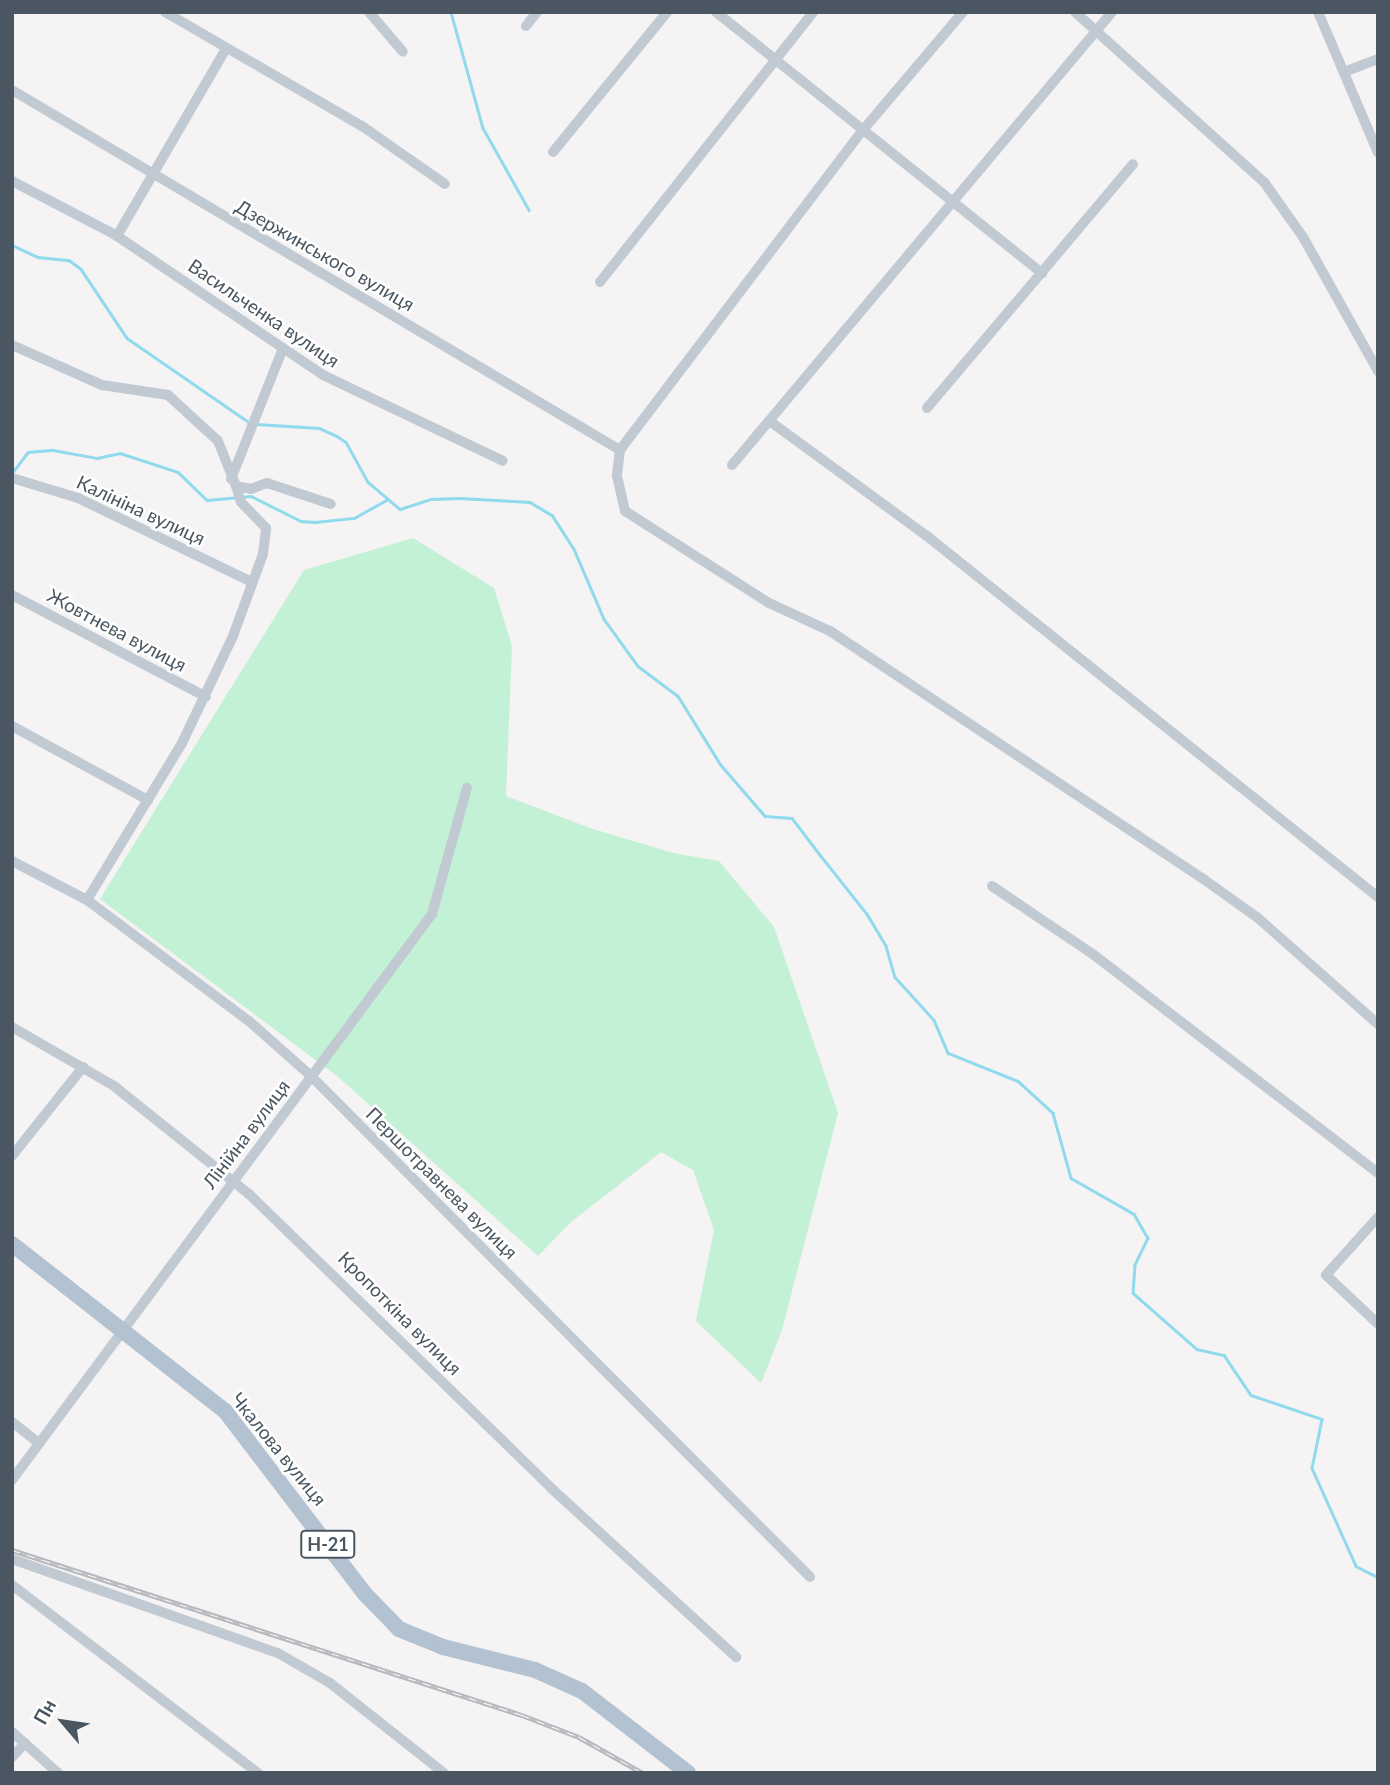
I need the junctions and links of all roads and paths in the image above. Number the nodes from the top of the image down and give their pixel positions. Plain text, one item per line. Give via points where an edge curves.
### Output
1 (165, 12) edge
2 (369, 12) edge
3 (537, 12) edge
4 (667, 12) edge
5 (716, 12) edge
6 (813, 12) edge
7 (963, 12) edge
8 (1075, 12) edge
9 (1112, 12) edge
10 (1318, 12) edge
11 (526, 26) dead end
12 (1097, 31) junction
13 (226, 49) junction
14 (403, 52) dead end
15 (775, 59) junction
16 (1378, 59) edge
17 (1344, 72) junction
18 (12, 90) edge
19 (862, 131) junction
20 (553, 152) dead end
21 (1378, 153) edge
22 (1133, 164) dead end
23 (152, 175) junction
24 (12, 181) edge
25 (445, 184) dead end
26 (951, 200) junction
27 (117, 236) junction
28 (1042, 273) junction
29 (600, 282) dead end
30 (12, 345) edge
31 (283, 348) junction
32 (1378, 371) edge
33 (927, 408) dead end
34 (771, 422) junction
35 (620, 450) junction
36 (503, 461) dead end
37 (732, 465) dead end
38 (12, 478) edge
39 (237, 491) junction
40 (331, 504) dead end
41 (252, 582) junction
42 (12, 595) edge
43 (205, 698) junction
44 (12, 726) edge
45 (467, 788) dead end
46 (148, 800) junction
47 (12, 861) edge
48 (992, 886) dead end
49 (1378, 897) edge
50 (87, 900) junction
51 (1378, 1024) edge
52 (12, 1027) edge
53 (83, 1068) junction
54 (311, 1076) junction
55 (12, 1156) edge
56 (1378, 1173) edge
57 (233, 1180) junction
58 (1378, 1217) edge
59 (12, 1244) edge
60 (1378, 1324) edge
61 (122, 1329) junction
62 (12, 1422) edge
63 (38, 1442) junction
64 (12, 1480) edge
65 (12, 1559) edge
66 (810, 1577) dead end
67 (12, 1586) edge
68 (736, 1657) dead end
69 (12, 1732) edge
70 (24, 1743) junction
71 (12, 1757) edge
72 (58, 1773) edge
73 (258, 1773) edge
74 (443, 1773) edge
75 (688, 1773) edge

1 - 13 street
2 - 14 street
3 - 11 street
4 - 20 street
5 - 15 street
6 - 15 street
7 - 19 street
8 - 12 street
9 - 12 street
10 - 17 street
12 - 26 street
12 - 32 street via 1264,182 1303,237
13 - 23 street
13 - 25 street via 362,126
15 - 19 street
15 - 29 street
16 - 17 street
17 - 21 street
18 - 23 street, Дзержинського вулиця
19 - 26 street
19 - 35 street
22 - 28 street
23 - 27 street
23 - 35 street, Дзержинського вулиця
24 - 27 street, Васильченка вулиця
26 - 28 street
26 - 34 street
27 - 31 street, Васильченка вулиця
28 - 33 street
30 - 39 street via 102,385 168,395 218,441
31 - 36 street, Васильченка вулиця via 361,396
31 - 39 street
34 - 37 street
34 - 49 street via 927,536
35 - 51 street via 617,476 625,511 769,603 830,631 1202,878 1258,918
38 - 41 street, Калініна вулиця via 78,498
39 - 40 street via 267,483
39 - 41 street via 266,528 263,555
41 - 43 street
42 - 43 street, Жовтнева вулиця
43 - 46 street
44 - 46 street
45 - 54 street, Лінійна вулиця via 432,914
46 - 50 street
47 - 50 street, Першотравнева вулиця
48 - 56 street via 1094,955
50 - 54 street, Першотравнева вулиця via 249,1021
52 - 53 street, Кропоткіна вулиця
53 - 55 street
53 - 57 street, Кропоткіна вулиця via 114,1086
54 - 57 street, Лінійна вулиця
54 - 66 street, Першотравнева вулиця
57 - 61 street, Лінійна вулиця
57 - 68 street, Кропоткіна вулиця via 324,1261 560,1497
58 - 60 street via 1326,1275
59 - 61 main road, Чкалова вулиця / Н-21
61 - 63 street, Лінійна вулиця
61 - 75 main road, Чкалова вулиця / Н-21 via 225,1411 365,1594 400,1629 443,1647 535,1670 582,1691
62 - 63 street
63 - 64 street, Лінійна вулиця
65 - 74 street via 278,1653 330,1683
67 - 73 street
69 - 70 street
70 - 71 street
70 - 72 street

